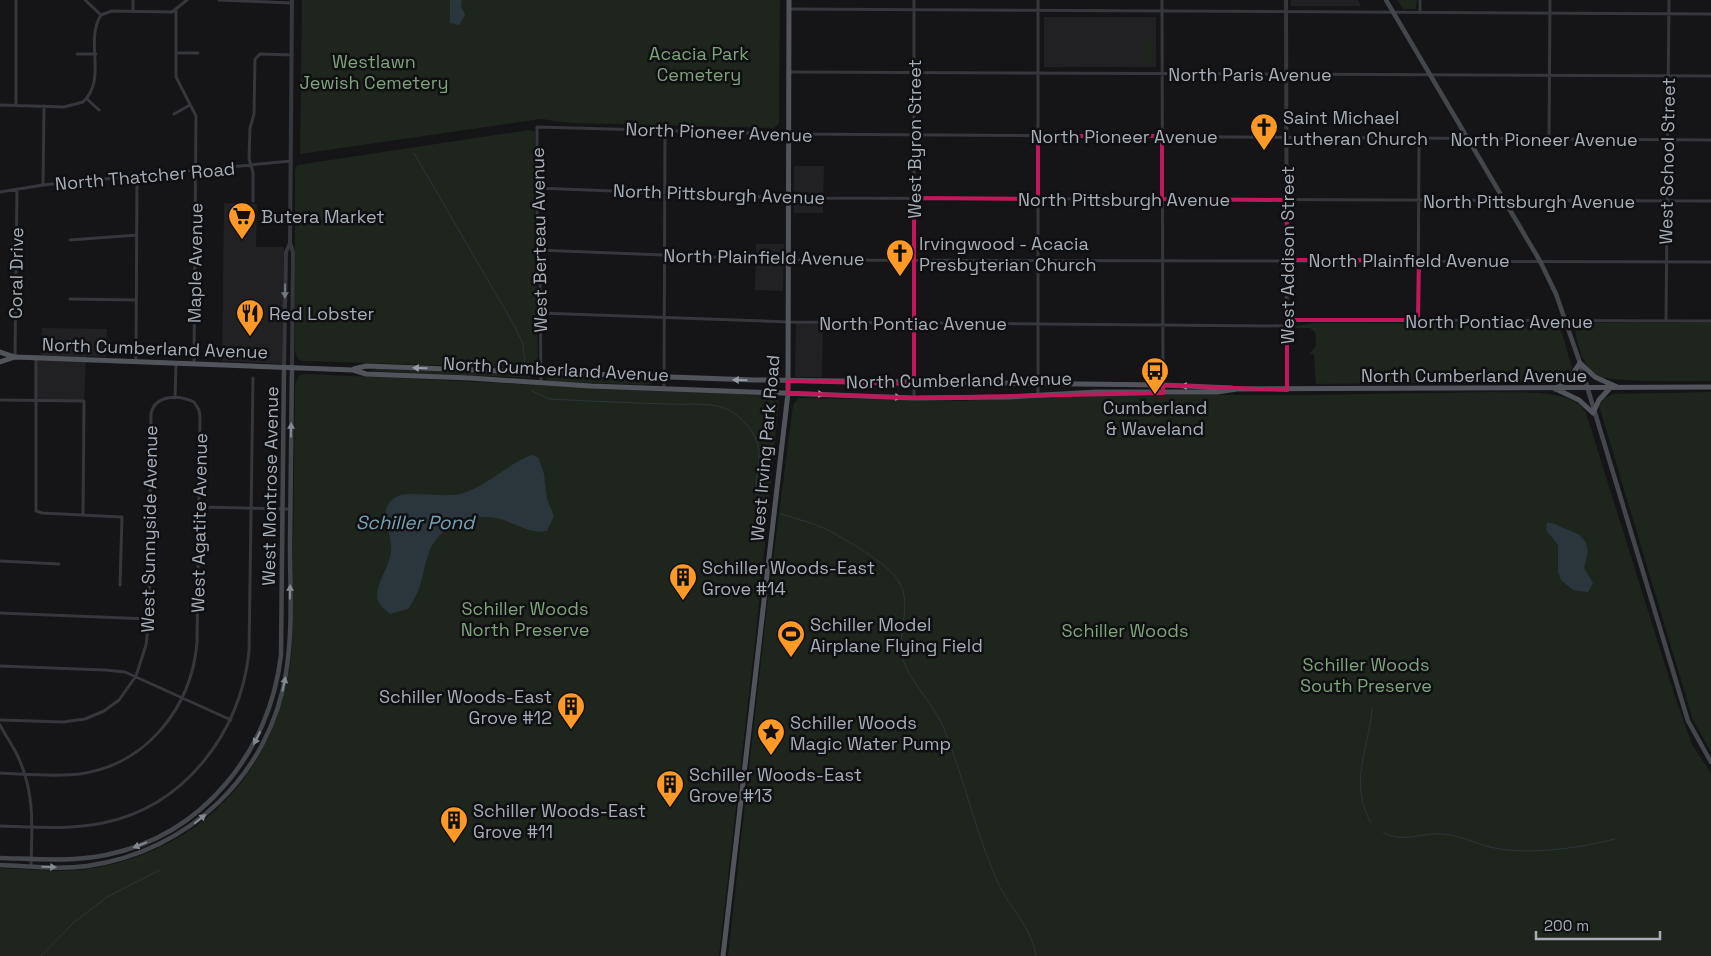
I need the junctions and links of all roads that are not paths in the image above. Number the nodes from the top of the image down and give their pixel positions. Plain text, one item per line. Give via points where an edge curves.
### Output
1 (16, 0) edge
2 (85, 0) edge
3 (133, 0) edge
4 (187, 0) edge
5 (219, 0) edge
6 (789, 0) edge
7 (914, 0) edge
8 (1038, 0) edge
9 (1162, 0) edge
10 (1286, 0) edge
11 (1386, 0) edge
12 (1420, 0) edge
13 (1550, 0) edge
14 (1669, 0) edge
15 (292, 2) edge
16 (789, 9) junction
17 (914, 10) junction
18 (1038, 10) junction
19 (133, 11) junction
20 (176, 11) junction
21 (1162, 11) junction
22 (1286, 12) junction
23 (1393, 12) junction
24 (1420, 12) junction
25 (1550, 13) junction
26 (1668, 13) junction
27 (1711, 14) edge
28 (101, 16) junction
29 (176, 53) junction
30 (198, 53) dead end
31 (77, 54) dead end
32 (96, 54) junction
33 (292, 55) junction
34 (789, 72) junction
35 (914, 72) junction
36 (1038, 73) junction
37 (1162, 74) junction
38 (1286, 74) junction
39 (1431, 75) junction
40 (1549, 76) junction
41 (1668, 76) junction
42 (1711, 76) edge
43 (87, 99) junction
44 (0, 105) edge
45 (16, 105) junction
46 (190, 105) junction
47 (44, 106) junction
48 (99, 110) dead end
49 (174, 114) dead end
50 (537, 126) joint
51 (665, 131) junction
52 (789, 134) junction
53 (914, 135) junction
54 (1038, 136) junction
55 (1162, 136) junction
56 (1286, 137) junction
57 (1419, 138) junction
58 (1468, 139) junction
59 (1549, 139) junction
60 (1667, 140) junction
61 (1711, 140) edge
62 (291, 161) junction
63 (250, 166) junction
64 (196, 170) junction
65 (137, 176) junction
66 (43, 185) junction
67 (537, 188) junction
68 (17, 189) junction
69 (0, 192) edge
70 (664, 193) junction
71 (789, 198) junction
72 (914, 198) junction
73 (1038, 199) junction
74 (1162, 199) junction
75 (1287, 200) junction
76 (1419, 200) junction
77 (1504, 200) junction
78 (253, 201) dead end
79 (1667, 201) junction
80 (1711, 201) edge
81 (137, 234) junction
82 (70, 240) dead end
83 (290, 243) junction
84 (537, 250) junction
85 (664, 255) junction
86 (789, 260) junction
87 (914, 260) junction
88 (1419, 260) junction
89 (1038, 261) junction
90 (1287, 261) junction
91 (1540, 261) junction
92 (1162, 262) junction
93 (1666, 262) junction
94 (1711, 262) edge
95 (70, 300) dead end
96 (136, 300) junction
97 (540, 313) junction
98 (664, 318) junction
99 (1287, 320) junction
100 (1418, 320) junction
101 (1566, 321) junction
102 (1666, 321) junction
103 (1711, 321) edge
104 (789, 322) junction
105 (914, 323) junction
106 (1038, 324) junction
107 (1162, 325) junction
108 (1287, 326) junction
109 (0, 352) edge
110 (15, 357) junction
111 (36, 358) junction
112 (136, 361) junction
113 (0, 362) edge
114 (176, 363) junction
115 (194, 363) junction
116 (1580, 363) junction
117 (284, 367) junction
118 (292, 367) junction
119 (353, 370) junction
120 (541, 373) junction
121 (253, 378) dead end
122 (664, 378) junction
123 (788, 381) junction
124 (541, 383) junction
125 (914, 384) junction
126 (1038, 384) junction
127 (1163, 385) junction
128 (1711, 387) edge
129 (1610, 388) junction
130 (1619, 388) junction
131 (664, 389) junction
132 (1237, 389) junction
133 (1555, 389) junction
134 (1587, 389) junction
135 (1287, 390) junction
136 (1163, 392) junction
137 (788, 393) junction
138 (1038, 394) junction
139 (175, 398) junction
140 (914, 398) junction
141 (0, 400) edge
142 (36, 400) junction
143 (1593, 413) junction
144 (199, 507) junction
145 (251, 508) junction
146 (283, 509) junction
147 (291, 509) junction
148 (82, 515) junction
149 (0, 561) edge
150 (59, 564) dead end
151 (120, 585) dead end
152 (0, 613) edge
153 (148, 619) junction
154 (0, 666) edge
155 (136, 676) junction
156 (183, 697) junction
157 (0, 720) edge
158 (232, 720) junction
159 (0, 725) edge
160 (1711, 762) edge
161 (0, 774) edge
162 (24, 774) junction
163 (0, 826) edge
164 (32, 827) junction
165 (0, 858) edge
166 (32, 859) junction
167 (0, 865) edge
168 (31, 866) junction
169 (723, 956) edge

1 - 45 street
2 - 28 street
3 - 19 street
4 - 20 street
5 - 15 street
6 - 16 main road, West Irving Park Road
7 - 17 street, West Byron Street
8 - 18 street
9 - 21 street
10 - 22 street, West Addison Street
11 - 23 main road
12 - 24 street
13 - 25 street
14 - 26 street, West School Street
15 - 33 street, West Montrose Avenue
16 - 17 street
16 - 34 main road, West Irving Park Road
17 - 18 street
17 - 35 street, West Byron Street
18 - 21 street
18 - 36 street
19 - 20 street
19 - 28 street via 112,11
20 - 29 street, Maple Avenue
21 - 22 street
21 - 37 street
22 - 23 street
22 - 38 street, West Addison Street
23 - 24 street
23 - 39 main road
24 - 25 street
25 - 26 street
25 - 40 street
26 - 27 street
26 - 41 street, West School Street
28 - 32 street via 96,28
29 - 30 street
29 - 46 street, Maple Avenue via 176,78
31 - 32 street
32 - 43 street via 95,84
33 - 62 street, West Montrose Avenue
33 - 63 street via 257,56 254,62
34 - 35 street, North Paris Avenue
34 - 52 main road, West Irving Park Road
35 - 36 street, North Paris Avenue
35 - 53 street, West Byron Street
36 - 37 street, North Paris Avenue
36 - 54 street
37 - 38 street, North Paris Avenue
37 - 55 street
38 - 39 street, North Paris Avenue
38 - 56 street, West Addison Street
39 - 40 street, North Paris Avenue
39 - 58 main road
40 - 41 street, North Paris Avenue
40 - 59 street
41 - 42 street, North Paris Avenue
41 - 60 street, West School Street
43 - 47 street via 79,105
43 - 48 street
44 - 45 street
45 - 47 street
46 - 49 street
46 - 64 street, Maple Avenue via 196,116
47 - 66 street
50 - 51 street, North Pioneer Avenue
50 - 67 street, West Berteau Avenue
51 - 52 street, North Pioneer Avenue
51 - 70 street
52 - 53 street, North Pioneer Avenue
52 - 71 main road, West Irving Park Road
53 - 54 street, North Pioneer Avenue
53 - 72 street, West Byron Street
54 - 55 street, North Pioneer Avenue
54 - 73 street
55 - 56 street, North Pioneer Avenue
55 - 74 street
56 - 57 street, North Pioneer Avenue
56 - 75 street, West Addison Street
57 - 58 street, North Pioneer Avenue
57 - 76 street
58 - 59 street, North Pioneer Avenue
58 - 77 main road
59 - 60 street, North Pioneer Avenue
60 - 61 street, North Pioneer Avenue
60 - 79 street, West School Street
62 - 63 street, North Thatcher Road
62 - 83 street, West Montrose Avenue
63 - 64 street, North Thatcher Road
63 - 78 street
64 - 65 street, North Thatcher Road
64 - 115 street, Maple Avenue
65 - 66 street, North Thatcher Road
65 - 81 street
66 - 68 street, North Thatcher Road
67 - 70 street, North Pittsburgh Avenue
67 - 84 street, West Berteau Avenue
68 - 69 street, North Thatcher Road
68 - 110 street, Coral Drive
70 - 71 street, North Pittsburgh Avenue
70 - 85 street
71 - 72 street, North Pittsburgh Avenue
71 - 86 main road, West Irving Park Road
72 - 73 street, North Pittsburgh Avenue
72 - 87 street, West Byron Street
73 - 74 street, North Pittsburgh Avenue
73 - 89 street
74 - 75 street, North Pittsburgh Avenue
74 - 92 street
75 - 76 street, North Pittsburgh Avenue
75 - 90 street, West Addison Street
76 - 77 street, North Pittsburgh Avenue
76 - 88 street
77 - 79 street, North Pittsburgh Avenue
77 - 91 main road
79 - 80 street, North Pittsburgh Avenue
79 - 93 street, West School Street
81 - 82 street
81 - 96 street
83 -> 117 street, West Montrose Avenue via 286,252
83 - 118 street, West Montrose Avenue via 293,252
84 - 85 street, North Plainfield Avenue
84 - 97 street, West Berteau Avenue
85 - 86 street, North Plainfield Avenue
85 - 98 street
86 - 87 street, North Plainfield Avenue
86 - 104 main road, West Irving Park Road
87 - 89 street, North Plainfield Avenue
87 - 105 street, West Byron Street
88 - 90 street, North Plainfield Avenue
88 - 91 street, North Plainfield Avenue
88 - 100 street
89 - 92 street, North Plainfield Avenue
89 - 106 street
90 - 92 street, North Plainfield Avenue
90 - 99 street, West Addison Street
91 - 93 street, North Plainfield Avenue
91 - 101 main road
92 - 107 street
93 - 94 street, North Plainfield Avenue
93 - 102 street, West School Street
95 - 96 street
96 - 112 street
97 - 98 street, North Pontiac Avenue
97 - 120 street, West Berteau Avenue
98 - 104 street, North Pontiac Avenue
98 - 122 street
99 - 100 street, North Pontiac Avenue
99 - 108 street, West Addison Street
100 - 101 street, North Pontiac Avenue
101 - 102 street, North Pontiac Avenue
101 - 116 main road
102 - 103 street, North Pontiac Avenue
104 - 105 street, North Pontiac Avenue
104 - 123 main road, West Irving Park Road
105 - 106 street, North Pontiac Avenue
105 - 125 street, West Byron Street
106 - 107 street, North Pontiac Avenue
106 - 126 street
107 - 108 street, North Pontiac Avenue
107 - 127 street
108 - 135 street, West Addison Street
109 - 110 main road, North Cumberland Avenue
110 - 111 main road, North Cumberland Avenue
110 - 113 main road, North Cumberland Avenue
111 - 112 main road, North Cumberland Avenue
111 - 142 street
112 - 114 main road, North Cumberland Avenue
114 - 115 main road, North Cumberland Avenue
114 - 139 street
115 - 117 main road, North Cumberland Avenue
116 - 130 main road via 1595,377
116 - 133 main road via 1572,375
116 - 134 main road
117 - 118 main road, North Cumberland Avenue
117 - 146 main road, West Montrose Avenue
118 - 119 main road, North Cumberland Avenue
147 -> 118 main road, West Montrose Avenue
120 -> 119 main road, North Cumberland Avenue via 366,366
119 - 124 main road, North Cumberland Avenue via 366,374
120 - 122 main road, North Cumberland Avenue
120 - 124 street, West Berteau Avenue
121 - 145 street
123 -> 122 main road, North Cumberland Avenue
122 - 131 street
123 - 125 main road, North Cumberland Avenue
123 - 137 main road, West Irving Park Road
124 - 131 main road, North Cumberland Avenue
125 - 126 main road, North Cumberland Avenue
125 - 140 street, West Byron Street
126 - 127 main road, North Cumberland Avenue
126 - 138 street
132 -> 127 main road, North Cumberland Avenue
127 - 136 street
128 - 130 main road, North Cumberland Avenue
129 - 130 main road, North Cumberland Avenue
129 - 134 main road, North Cumberland Avenue
129 - 143 main road
131 - 137 main road, North Cumberland Avenue
132 - 135 main road, North Cumberland Avenue
132 - 136 main road, North Cumberland Avenue
133 - 134 main road, North Cumberland Avenue
133 - 135 main road, North Cumberland Avenue
133 - 143 main road via 1580,400
134 - 143 main road
136 - 138 main road, North Cumberland Avenue
137 -> 140 main road, North Cumberland Avenue
137 - 169 main road, West Irving Park Road
138 - 140 main road, North Cumberland Avenue
139 - 144 street, West Agatite Avenue via 194,402 199,410
139 - 153 street, West Sunnyside Avenue via 158,401 151,413
141 - 142 street
142 - 148 street via 36,511
142 - 148 street via 84,401
143 - 160 main road via 1688,721
144 - 145 street
144 - 156 street, West Agatite Avenue via 197,643 193,670
145 - 146 street
145 - 158 street via 249,652 244,684
146 - 147 street
146 -> 166 main road, West Montrose Avenue via 282,641 277,684 261,730 233,776 206,805 174,828 129,848 85,858
168 -> 147 main road, West Montrose Avenue via 80,867 128,857 177,835 208,813 248,770 266,737 284,688 289,641
148 - 151 street via 122,517
149 - 150 street
152 - 153 street
153 - 155 street, West Sunnyside Avenue via 146,645
154 - 155 street via 105,670
155 - 156 street
155 - 157 street, West Sunnyside Avenue via 119,700 85,719 63,722
156 - 158 street
156 - 162 street, West Agatite Avenue via 159,734 117,763 81,773
158 - 164 street via 197,769 180,786 153,804 103,823
159 - 162 street
161 - 162 street, West Agatite Avenue
162 - 164 street via 32,802
163 - 164 street
164 - 166 street
165 - 166 main road, West Montrose Avenue
166 - 168 street
167 - 168 main road, West Montrose Avenue

